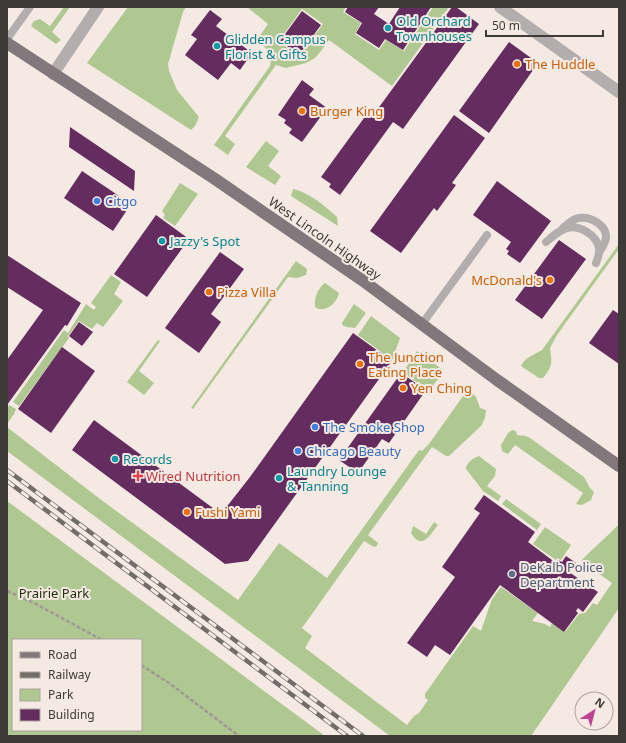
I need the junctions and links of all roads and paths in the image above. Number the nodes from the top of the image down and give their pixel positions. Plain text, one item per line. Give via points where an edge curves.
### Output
1 (30, 7) edge
2 (98, 7) edge
3 (500, 7) edge
4 (7, 39) edge
5 (7, 43) edge
6 (53, 74) junction
7 (619, 92) edge
8 (559, 232) junction
9 (487, 235) dead end
10 (546, 242) dead end
11 (599, 252) junction
12 (596, 263) dead end
13 (422, 324) junction
14 (619, 466) edge
15 (7, 591) edge
16 (100, 639) edge
17 (142, 666) edge
18 (239, 736) edge

1 - 4 lane
2 - 6 street
3 - 7 street
5 - 6 main road, West Lincoln Highway
6 - 13 main road, West Lincoln Highway via 215,179
8 - 10 lane
8 - 11 lane via 581,228 594,238 599,246
8 - 11 lane via 571,221 579,218 594,220 606,236
9 - 13 lane
11 - 12 lane
13 - 14 main road, West Lincoln Highway
15 - 16 path
17 - 18 path

